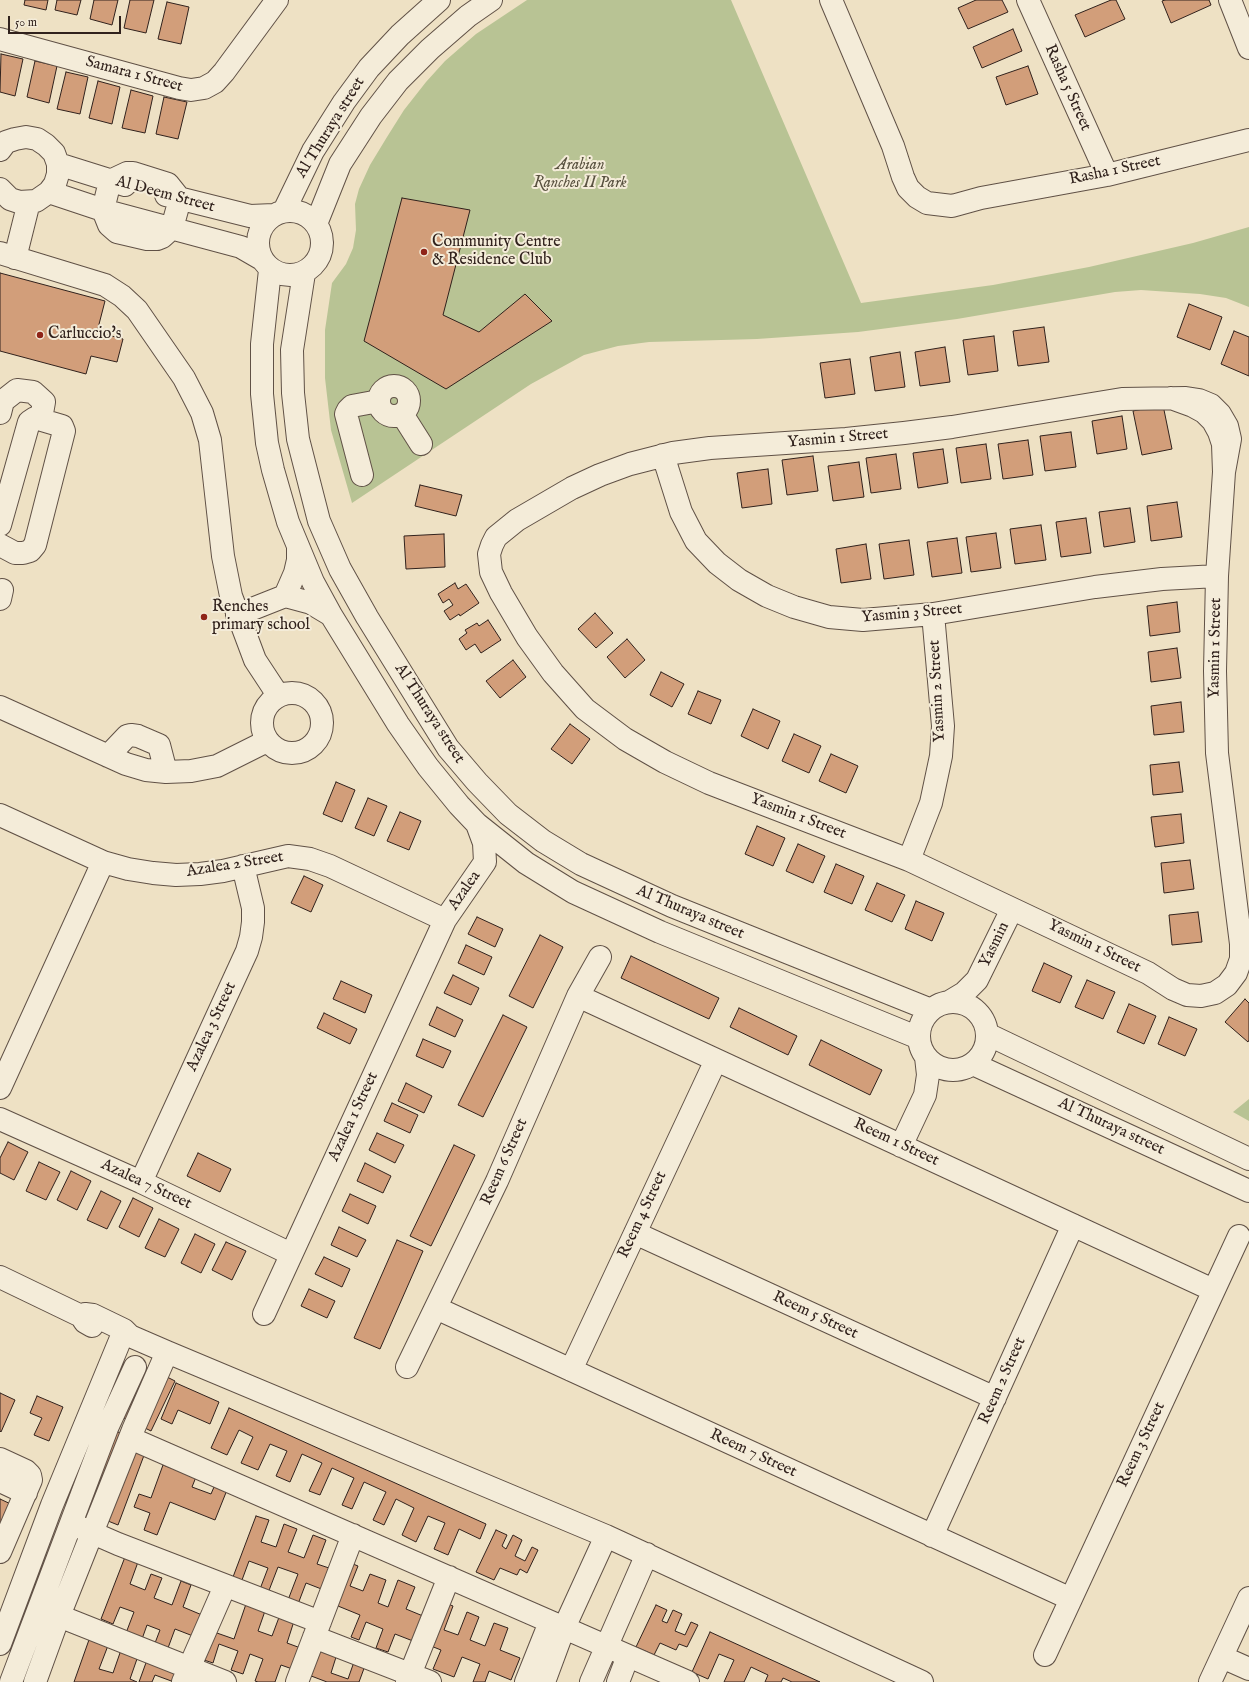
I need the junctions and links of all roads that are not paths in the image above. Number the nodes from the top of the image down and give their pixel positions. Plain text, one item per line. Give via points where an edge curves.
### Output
1 (277, 0) edge
2 (439, 0) edge
3 (491, 0) edge
4 (825, 0) edge
5 (831, 0) edge
6 (1028, 0) edge
7 (1230, 0) edge
8 (842, 29) junction
9 (0, 39) edge
10 (1249, 48) edge
11 (1249, 140) edge
12 (2, 145) edge
13 (58, 164) junction
14 (1107, 175) junction
15 (114, 179) junction
16 (49, 192) junction
17 (1, 195) edge
18 (178, 196) junction
19 (29, 202) junction
20 (279, 213) junction
21 (105, 215) junction
22 (316, 224) junction
23 (169, 231) junction
24 (7, 256) edge
25 (265, 264) junction
26 (304, 273) junction
27 (0, 413) edge
28 (41, 420) junction
29 (421, 444) dead end
30 (662, 455) junction
31 (362, 475) dead end
32 (0, 525) edge
33 (0, 545) edge
34 (298, 546) junction
35 (1217, 576) junction
36 (285, 596) junction
37 (933, 614) junction
38 (237, 615) junction
39 (331, 615) junction
40 (278, 696) junction
41 (0, 708) edge
42 (268, 741) junction
43 (108, 756) junction
44 (166, 772) junction
45 (0, 815) edge
46 (477, 824) junction
47 (909, 860) junction
48 (103, 862) junction
49 (485, 862) junction
50 (526, 863) junction
51 (243, 866) junction
52 (1012, 909) junction
53 (445, 920) junction
54 (600, 957) dead end
55 (977, 980) junction
56 (578, 996) junction
57 (940, 1006) junction
58 (984, 1025) junction
59 (922, 1048) junction
60 (716, 1060) junction
61 (965, 1067) junction
62 (0, 1088) edge
63 (925, 1095) junction
64 (0, 1119) edge
65 (901, 1146) junction
66 (1249, 1159) edge
67 (141, 1182) junction
68 (1249, 1191) edge
69 (1073, 1225) junction
70 (635, 1233) junction
71 (1238, 1236) dead end
72 (291, 1254) junction
73 (0, 1277) edge
74 (1213, 1290) junction
75 (436, 1308) junction
76 (264, 1314) dead end
77 (126, 1337) junction
78 (167, 1352) junction
79 (407, 1366) dead end
80 (135, 1367) dead end
81 (571, 1370) junction
82 (995, 1398) junction
83 (130, 1438) junction
84 (0, 1459) edge
85 (0, 1481) edge
86 (26, 1493) junction
87 (70, 1524) junction
88 (92, 1532) junction
89 (353, 1535) junction
90 (606, 1536) junction
91 (932, 1536) junction
92 (0, 1552) edge
93 (647, 1554) junction
94 (449, 1577) junction
95 (225, 1586) junction
96 (1249, 1598) edge
97 (1071, 1600) junction
98 (59, 1616) junction
99 (557, 1625) junction
100 (317, 1630) junction
101 (0, 1644) edge
102 (605, 1646) junction
103 (1045, 1655) dead end
104 (628, 1656) junction
105 (1222, 1656) junction
106 (1249, 1669) edge
107 (186, 1675) edge
108 (416, 1679) edge
109 (11, 1682) edge
110 (34, 1682) edge
111 (225, 1682) edge
112 (297, 1682) edge
113 (526, 1682) edge
114 (544, 1682) edge
115 (591, 1682) edge
116 (618, 1682) edge
117 (688, 1682) edge
118 (922, 1682) edge
119 (1210, 1682) edge

1 - 9 street, Samara 1 Street via 216,82 204,88 191,90
2 - 20 street, Al Thuraya street via 374,62 344,102 313,151
3 - 22 street, Al Thuraya street via 430,49 398,81 371,116 340,164
4 - 8 street, Rasha 1 Street
5 - 8 street, Rasha 1 Street
6 - 14 street, Rasha 5 Street
7 - 10 street
8 - 14 street, Rasha 1 Street via 893,146 903,177 916,197 927,203 952,206 981,198
11 - 14 street, Rasha 1 Street
12 - 13 street via 26,137 37,139 50,149
13 - 15 street, Al Deem Street
13 - 16 street via 55,184
15 - 18 street, Al Deem Street
15 - 21 street
16 - 19 street via 43,198
16 - 21 street, Al Deem Street
17 - 19 street via 19,202
18 - 20 street, Al Deem Street via 250,216
18 - 23 street
19 - 24 street
20 - 22 street via 302,213
20 - 25 street via 266,220 257,238 257,248
21 - 23 street, Al Deem Street
22 - 26 street via 321,234 320,256
23 - 25 street, Al Deem Street via 241,247
24 - 38 street via 105,285 122,296 137,310 184,378 202,413 210,440 223,556
25 - 26 street via 281,275 293,276
25 - 34 street, Al Thuraya street via 262,394 267,443 288,522
26 - 57 street, Al Thuraya street via 292,350 293,394 298,439 319,521 340,570 367,617 448,748 477,782 508,814 543,841 581,864 672,906
27 - 28 street via 3,401 17,390 33,392 44,402
28 - 32 street via 35,418 29,422
28 - 33 street via 62,426 64,432 35,545 23,554
29 - 31 street via 402,414 386,414 379,401 352,406 346,414
30 - 35 street, Yasmin 1 Street via 710,448 904,434 1128,398 1199,400 1211,405 1220,414 1227,426 1230,439 1224,472
30 - 37 street, Yasmin 3 Street via 682,512 696,541 717,563 739,580 767,596 794,607 829,616 863,620
30 - 47 street, Yasmin 1 Street via 593,478 544,503 518,520 493,530 480,548 481,570 501,593 527,637 553,673 585,709 624,740 710,784
34 - 36 street via 295,573
34 - 39 street, Al Thuraya street via 313,582
35 - 37 street, Yasmin 3 Street via 1095,587
35 - 52 street, Yasmin 1 Street via 1216,753 1237,920 1231,950 1224,966 1213,977 1197,983 1181,983 1148,973
36 - 38 street
36 - 39 street, Al Thuraya street via 311,603
37 - 47 street, Yasmin 2 Street via 943,726 941,756 931,803
38 - 40 street via 255,660
39 - 46 street, Al Thuraya street via 398,724 428,767
40 - 42 street via 268,704 262,715 262,729
40 - 42 street via 290,692 303,694 313,701 320,711 323,724 320,736 312,746 301,752 289,753 277,749
41 - 43 street
42 - 44 street via 216,766 192,771
43 - 44 street via 146,770
43 - 44 street via 127,736 138,736 158,745
45 - 48 street, Azalea 2 Street
46 - 49 street, Azalea via 484,843
46 - 50 street, Al Thuraya street
47 - 52 street, Yasmin 1 Street
48 - 51 street, Azalea 2 Street via 128,869 176,875 200,874
48 - 62 street
49 - 50 street, Azalea via 506,860
49 - 53 street, Azalea
50 - 59 street, Al Thuraya street via 573,892
51 - 53 street, Azalea 2 Street via 288,856 310,859
51 - 67 street, Azalea 3 Street via 253,908 251,937 247,951
52 - 55 street, Yasmin
53 - 72 street, Azalea 1 Street
54 - 56 street, Reem 6 Street
55 - 57 street, Yasmin via 964,993
55 - 58 street, Yasmin via 976,999
56 - 60 street, Reem 1 Street
56 - 75 street, Reem 6 Street via 498,1181
57 - 58 street via 958,1002 967,1005 974,1010
57 - 59 street via 924,1018 920,1028
58 - 61 street via 986,1045 981,1056
58 - 66 street, Al Thuraya street
59 - 61 street via 935,1065 946,1070
59 - 63 street via 928,1075
60 - 65 street, Reem 1 Street
60 - 70 street, Reem 4 Street
61 - 63 street via 940,1080
61 - 68 street, Al Thuraya street
63 - 65 street
64 - 67 street, Azalea 7 Street
65 - 69 street, Reem 1 Street
67 - 72 street, Azalea 7 Street
69 - 74 street, Reem 1 Street
69 - 82 street, Reem 2 Street
70 - 81 street, Reem 4 Street
70 - 82 street, Reem 5 Street
71 - 74 street, Reem 3 Street
72 - 76 street, Azalea 1 Street
73 - 77 street via 81,1316 93,1315 124,1330
74 - 97 street, Reem 3 Street
75 - 79 street, Reem 6 Street
75 - 81 street, Reem 7 Street
77 - 78 street
77 - 101 street via 52,1505
78 - 83 street
78 - 90 street
80 - 87 street via 107,1428
81 - 91 street, Reem 7 Street
82 - 91 street, Reem 2 Street
83 - 88 street
83 - 89 street
84 - 86 street via 30,1475 31,1480
85 - 86 street
86 - 92 street
87 - 88 street
87 - 109 street
88 - 95 street
88 - 98 street
89 - 94 street
89 - 100 street
90 - 93 street
90 - 99 street
91 - 97 street, Reem 7 Street
93 - 102 street
93 - 118 street
94 - 99 street
94 - 108 street
95 - 100 street
95 - 107 street
96 - 105 street
97 - 103 street, Reem 3 Street
98 - 107 street
98 - 110 street
99 - 102 street
99 - 113 street
99 - 114 street
100 - 108 street
100 - 112 street
102 - 104 street
102 - 115 street
104 - 116 street
104 - 117 street
105 - 106 street
105 - 119 street
107 - 111 street

